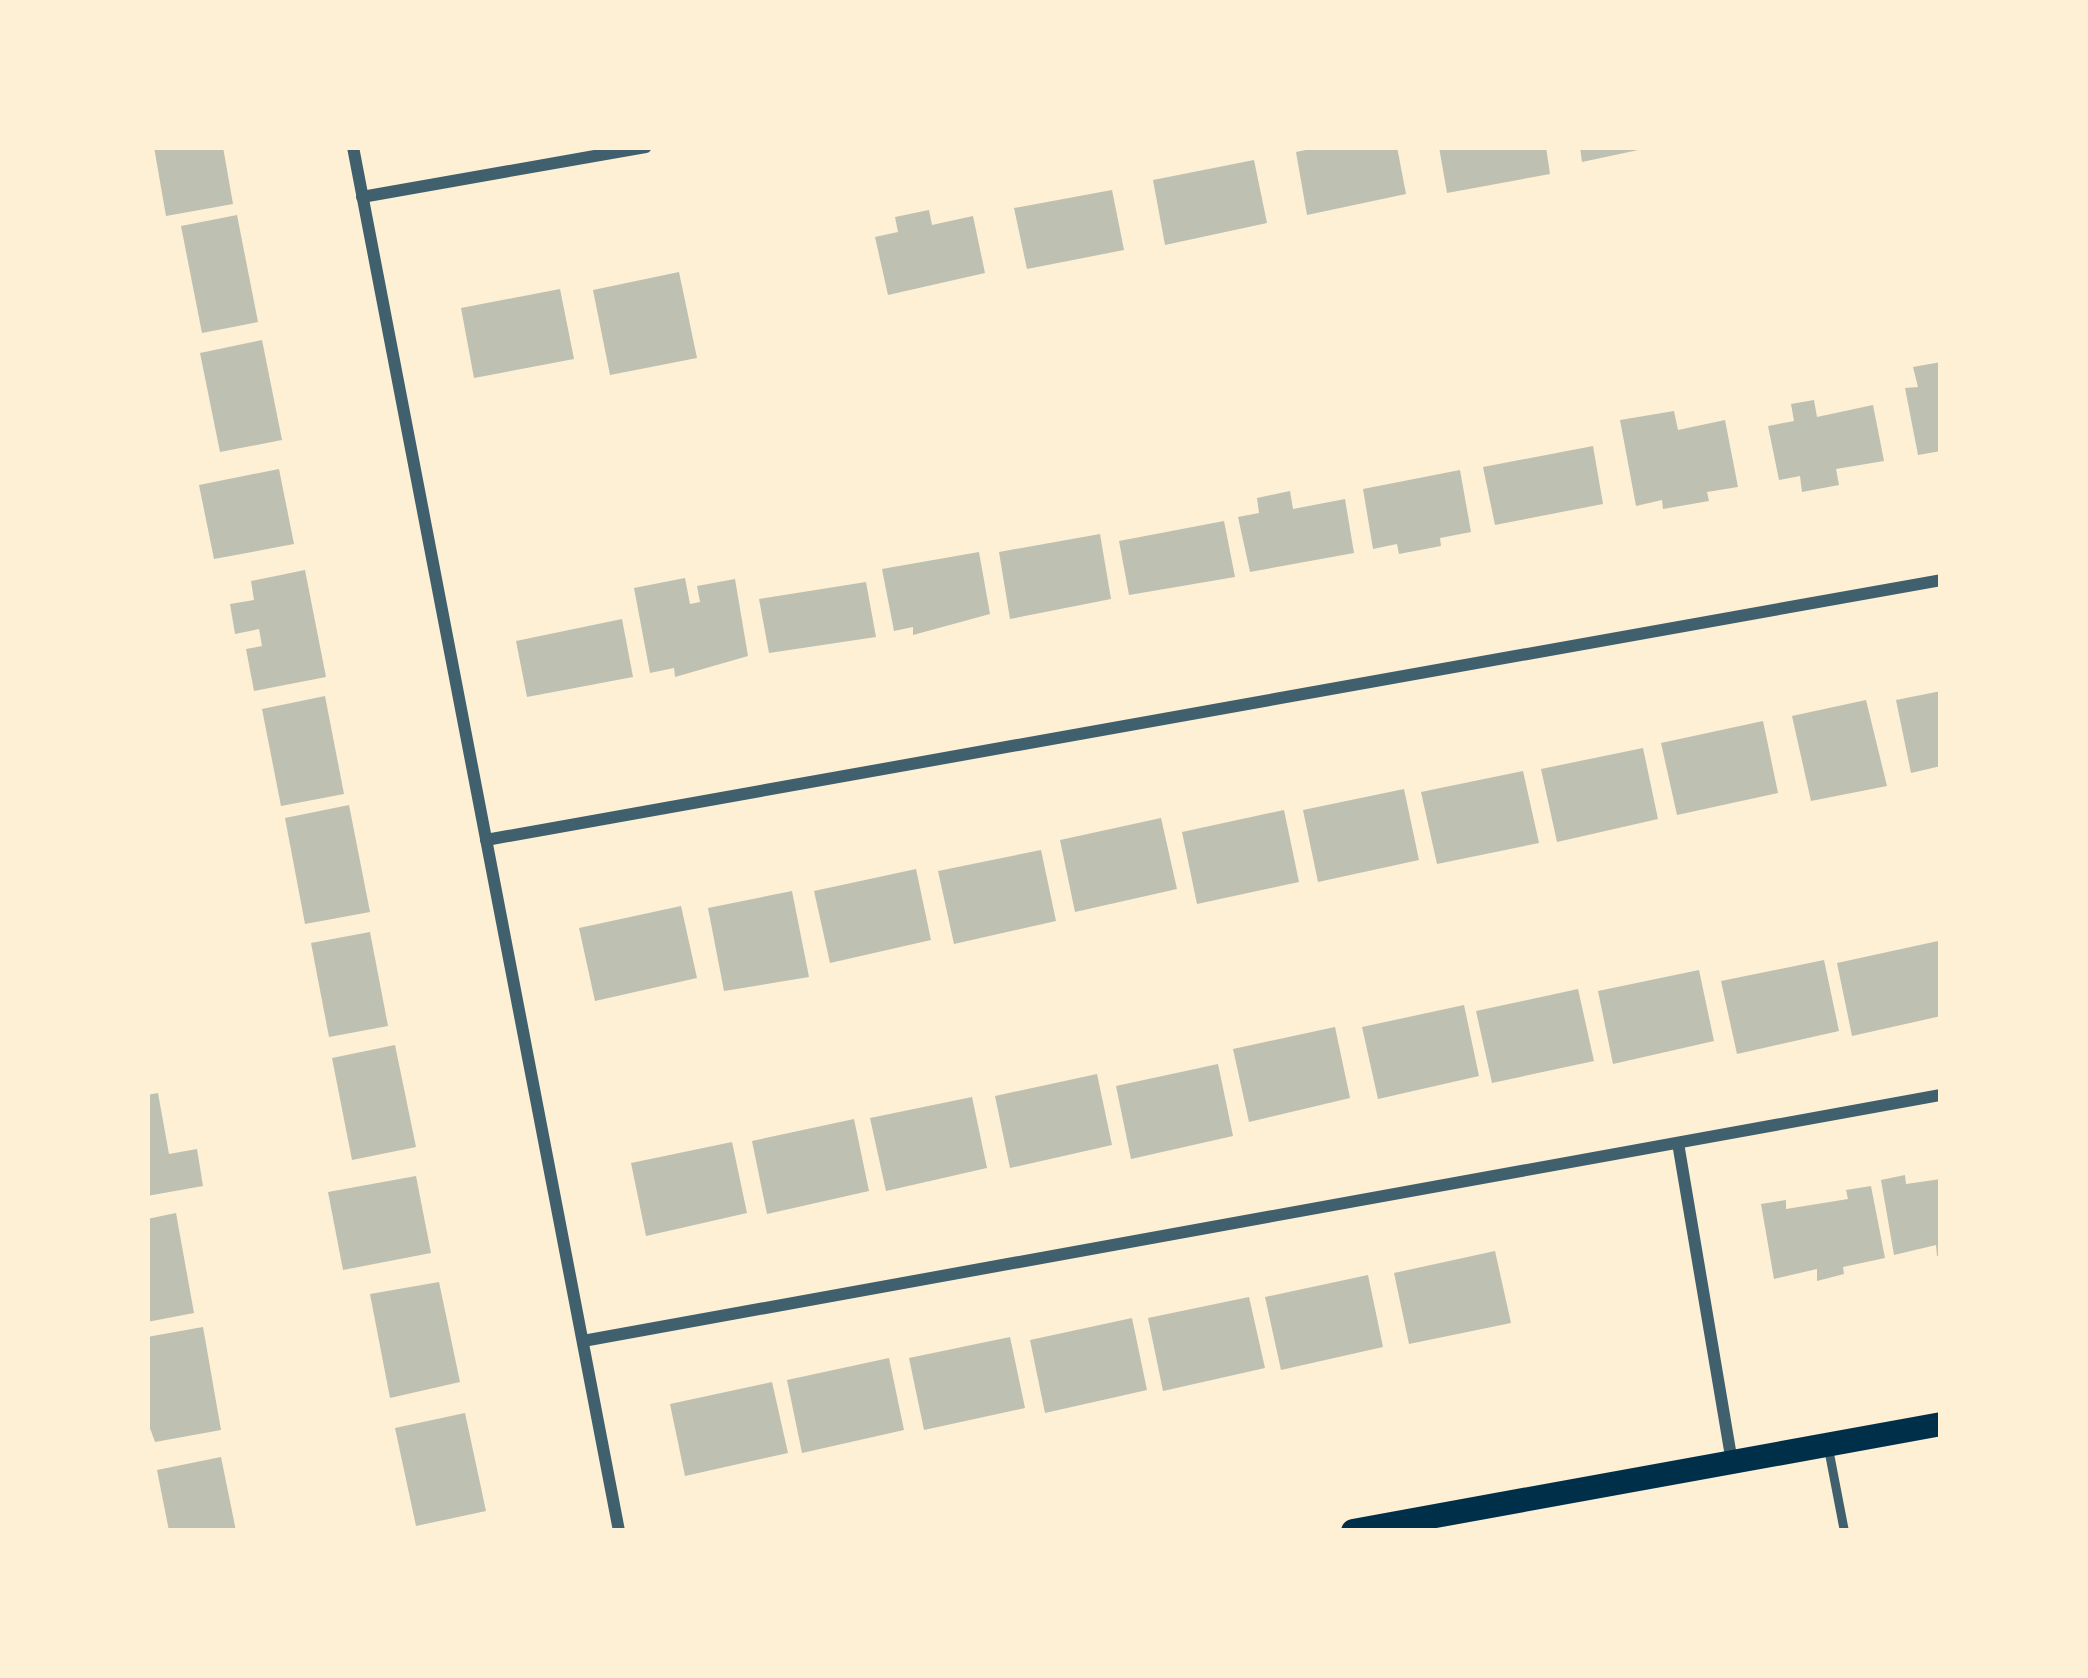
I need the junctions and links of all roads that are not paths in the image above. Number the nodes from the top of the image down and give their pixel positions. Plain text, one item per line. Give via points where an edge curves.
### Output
1 (352, 147) edge
2 (646, 147) edge
3 (362, 197) junction
4 (1941, 580) edge
5 (487, 840) junction
6 (1941, 1095) edge
7 (1678, 1143) junction
8 (583, 1341) junction
9 (1941, 1424) edge
10 (1827, 1444) junction
11 (1732, 1461) junction
12 (1423, 1524) edge
13 (620, 1531) edge
14 (1353, 1531) edge
15 (1844, 1531) edge

1 - 3 street
2 - 3 street
3 - 5 street
4 - 5 street
5 - 8 street
6 - 7 street
7 - 8 street
7 - 11 street
8 - 13 street
9 - 10 main road
10 - 11 main road
10 - 15 lane
11 - 12 main road
12 - 14 main road

